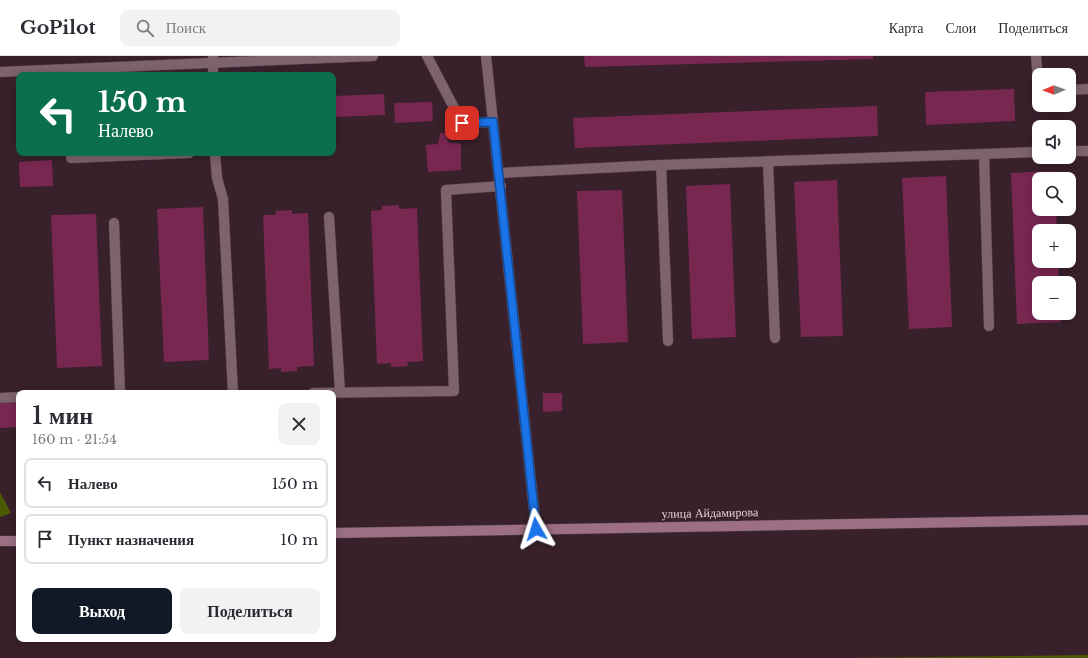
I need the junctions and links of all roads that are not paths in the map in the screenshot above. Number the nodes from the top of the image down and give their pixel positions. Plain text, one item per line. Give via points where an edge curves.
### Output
1 (373, 56) edge
2 (427, 56) edge
3 (486, 56) edge
4 (1036, 56) edge
5 (213, 60) edge
6 (1037, 68) edge
7 (0, 72) edge
8 (213, 72) edge
9 (1088, 89) edge
10 (1076, 90) edge
11 (493, 122) junction
12 (1076, 151) edge
13 (1088, 151) edge
14 (1032, 152) edge
15 (984, 154) junction
16 (118, 156) edge
17 (215, 156) edge
18 (71, 158) dead end
19 (768, 162) junction
20 (661, 165) junction
21 (499, 173) junction
22 (501, 186) junction
23 (330, 217) dead end
24 (114, 223) dead end
25 (989, 326) dead end
26 (775, 338) dead end
27 (668, 341) dead end
28 (120, 390) edge
29 (233, 390) edge
30 (336, 392) edge
31 (340, 392) junction
32 (16, 397) edge
33 (0, 398) edge
34 (1088, 520) edge
35 (536, 529) junction
36 (336, 534) edge
37 (0, 541) edge
38 (16, 541) edge

1 - 5 lane
2 - 11 lane via 462,123
3 - 11 lane
4 - 6 lane
5 - 7 lane
5 - 8 lane
9 - 10 lane
11 - 21 lane
12 - 13 lane
14 - 15 lane
15 - 19 lane
15 - 25 lane
16 - 18 lane
17 - 29 lane via 217,178 223,199
19 - 20 lane
19 - 26 lane
20 - 21 lane
20 - 27 lane
21 - 22 lane
22 - 31 lane via 446,190 454,391
22 - 35 lane
23 - 31 lane
24 - 28 lane
30 - 31 lane
32 - 33 lane
34 - 35 main road, улица Айдамирова
35 - 36 main road, улица Айдамирова
37 - 38 main road

